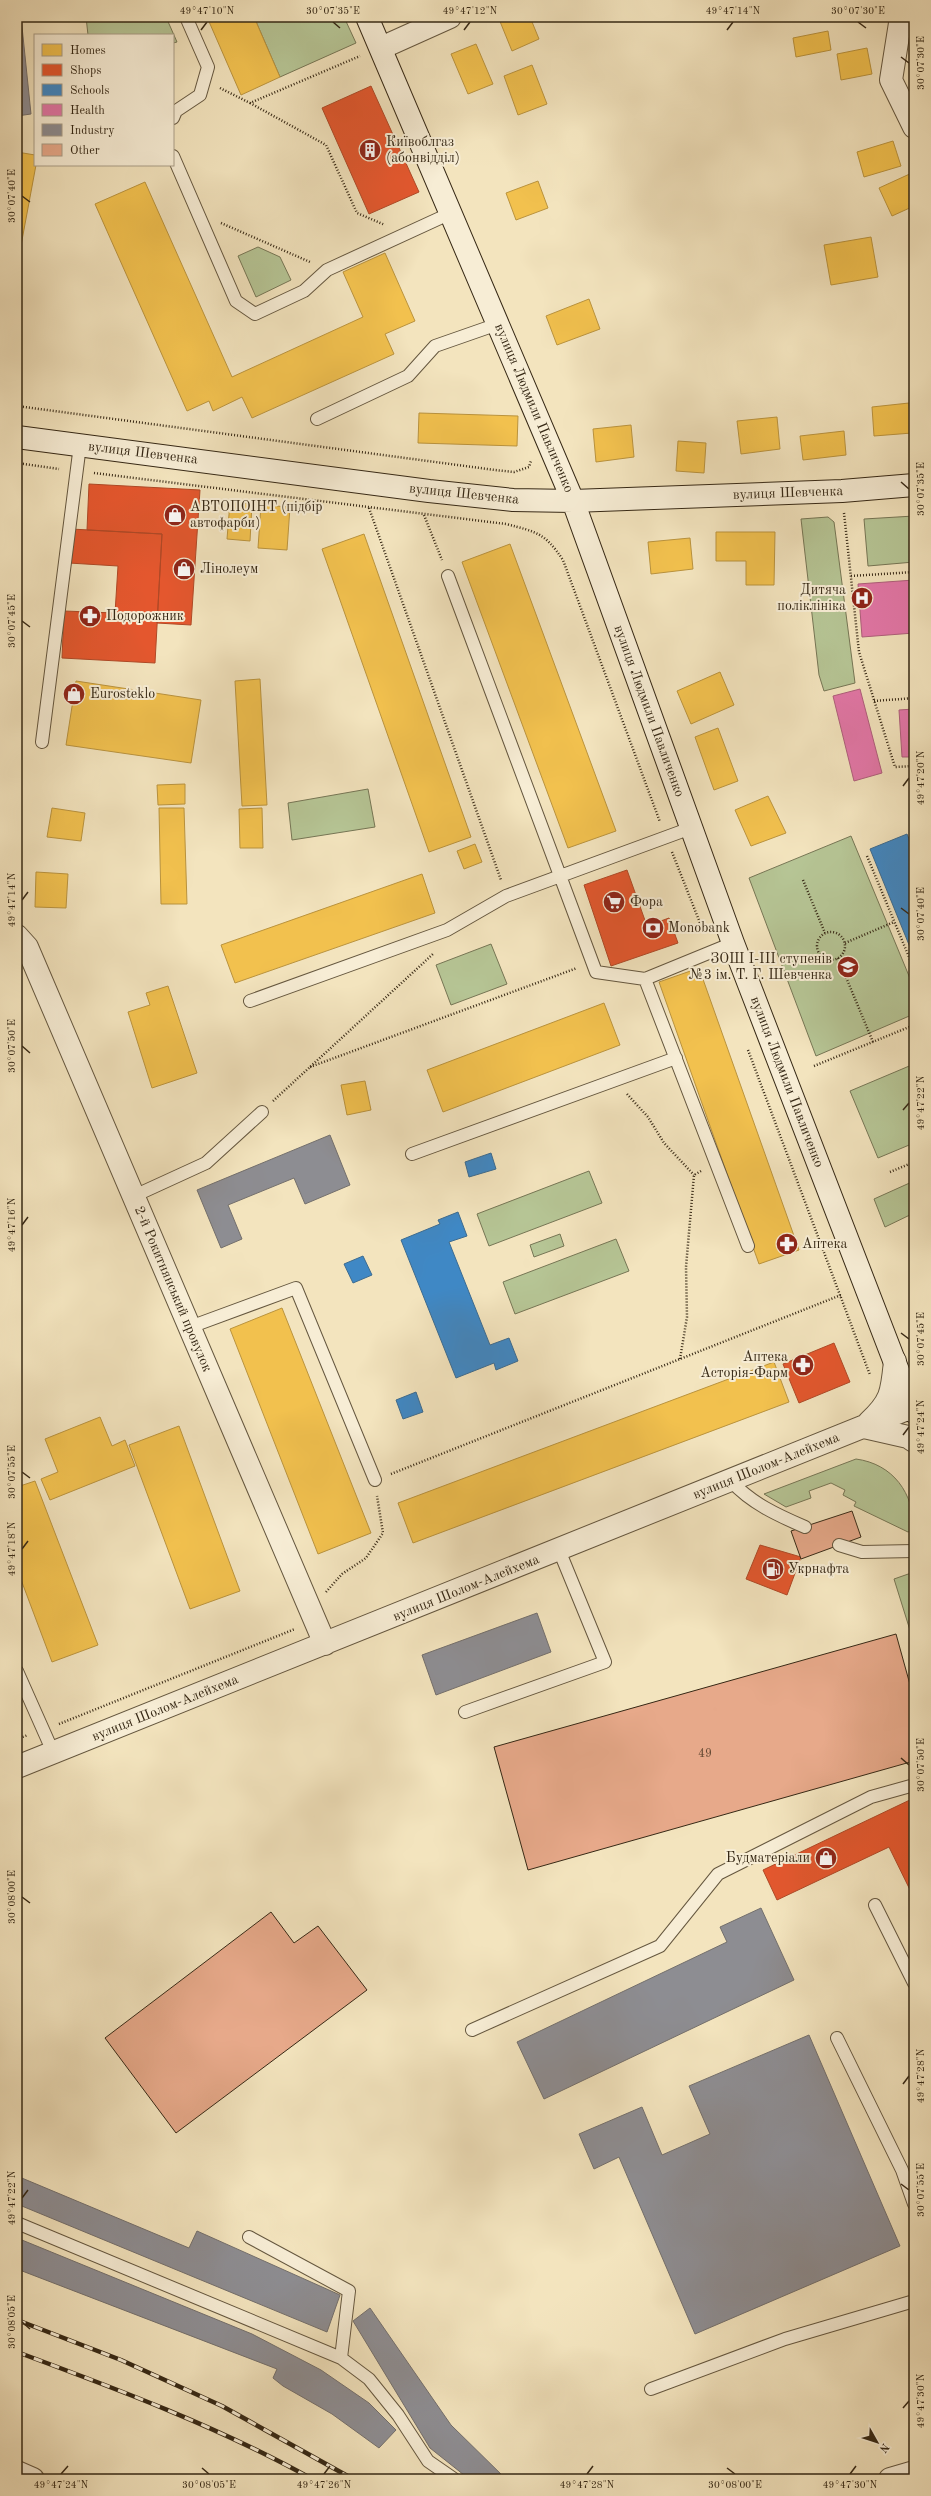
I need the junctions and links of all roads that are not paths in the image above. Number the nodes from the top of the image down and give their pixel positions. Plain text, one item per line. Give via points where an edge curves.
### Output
1 (186, 17) edge
2 (367, 17) edge
3 (450, 17) edge
4 (901, 17) edge
5 (381, 48) junction
6 (174, 116) edge
7 (914, 127) edge
8 (174, 158) edge
9 (451, 213) junction
10 (498, 324) junction
11 (317, 419) dead end
12 (17, 437) edge
13 (80, 445) junction
14 (914, 485) edge
15 (573, 501) junction
16 (448, 576) road end
17 (42, 742) dead end
18 (691, 828) junction
19 (560, 876) junction
20 (17, 936) edge
21 (733, 943) junction
22 (645, 979) junction
23 (250, 1001) dead end
24 (676, 1058) junction
25 (262, 1112) road end
26 (412, 1154) dead end
27 (134, 1196) junction
28 (748, 1246) dead end
29 (190, 1327) junction
30 (895, 1361) junction
31 (914, 1372) edge
32 (913, 1409) edge
33 (864, 1427) junction
34 (914, 1441) edge
35 (375, 1480) road end
36 (731, 1481) junction
37 (805, 1527) dead end
38 (839, 1545) dead end
39 (559, 1550) junction
40 (914, 1551) edge
41 (325, 1644) junction
42 (17, 1671) edge
43 (465, 1712) dead end
44 (53, 1752) junction
45 (17, 1767) edge
46 (914, 1785) edge
47 (876, 1905) dead end
48 (910, 1965) edge
49 (914, 1983) edge
50 (472, 2030) dead end
51 (837, 2038) dead end
52 (914, 2204) edge
53 (17, 2223) edge
54 (249, 2237) dead end
55 (914, 2301) edge
56 (341, 2358) junction
57 (651, 2389) dead end
58 (17, 2472) edge
59 (914, 2472) edge
60 (33, 2479) edge
61 (454, 2479) edge
62 (890, 2479) edge

1 - 6 lane via 208,67 200,95 176,111
2 - 5 street, вулиця Людмили Павличенко
3 - 5 street
4 - 7 street via 891,80
5 - 9 street, вулиця Людмили Павличенко
8 - 9 lane via 236,301 255,314 304,291 327,270
9 - 10 street, вулиця Людмили Павличенко
10 - 11 lane via 435,346 408,376
10 - 15 street, вулиця Людмили Павличенко
12 - 13 street, вулиця Шевченка
13 - 15 street, вулиця Шевченка via 414,489 513,500
13 - 17 lane
14 - 15 street, вулиця Шевченка via 842,491
15 - 18 street, вулиця Людмили Павличенко
16 - 19 lane
18 - 19 lane
18 - 21 street, вулиця Людмили Павличенко
19 - 22 lane via 596,972
19 - 23 lane via 506,896 447,930
20 - 27 street, 2-й Рокитнянський провулок via 28,947
21 - 22 lane
21 - 30 street, вулиця Людмили Павличенко
22 - 24 lane
24 - 26 lane
24 - 28 lane
25 - 27 lane via 206,1163
27 - 29 street, 2-й Рокитнянський провулок
29 - 35 lane via 296,1288
29 - 41 street, 2-й Рокитнянський провулок
30 - 31 street
30 - 32 street, вулиця Людмили Павличенко
30 - 33 street via 893,1388 885,1408
32 - 33 street, вулиця Шолом-Алейхема
33 - 34 street via 908,1437
33 - 36 street, вулиця Шолом-Алейхема
36 - 37 lane via 744,1495 763,1507
36 - 39 street, вулиця Шолом-Алейхема
38 - 40 lane via 862,1552
39 - 41 street, вулиця Шолом-Алейхема
39 - 43 lane via 605,1662
41 - 44 street, вулиця Шолом-Алейхема
42 - 44 lane
44 - 45 street, вулиця Шолом-Алейхема
46 - 50 lane via 871,1798 718,1874 660,1946
47 - 48 lane
48 - 49 lane
51 - 52 lane via 902,2170
53 - 56 lane
54 - 56 lane via 349,2291
55 - 57 lane via 785,2339
56 - 61 lane via 369,2379 398,2414 428,2461
58 - 60 street
59 - 62 street

